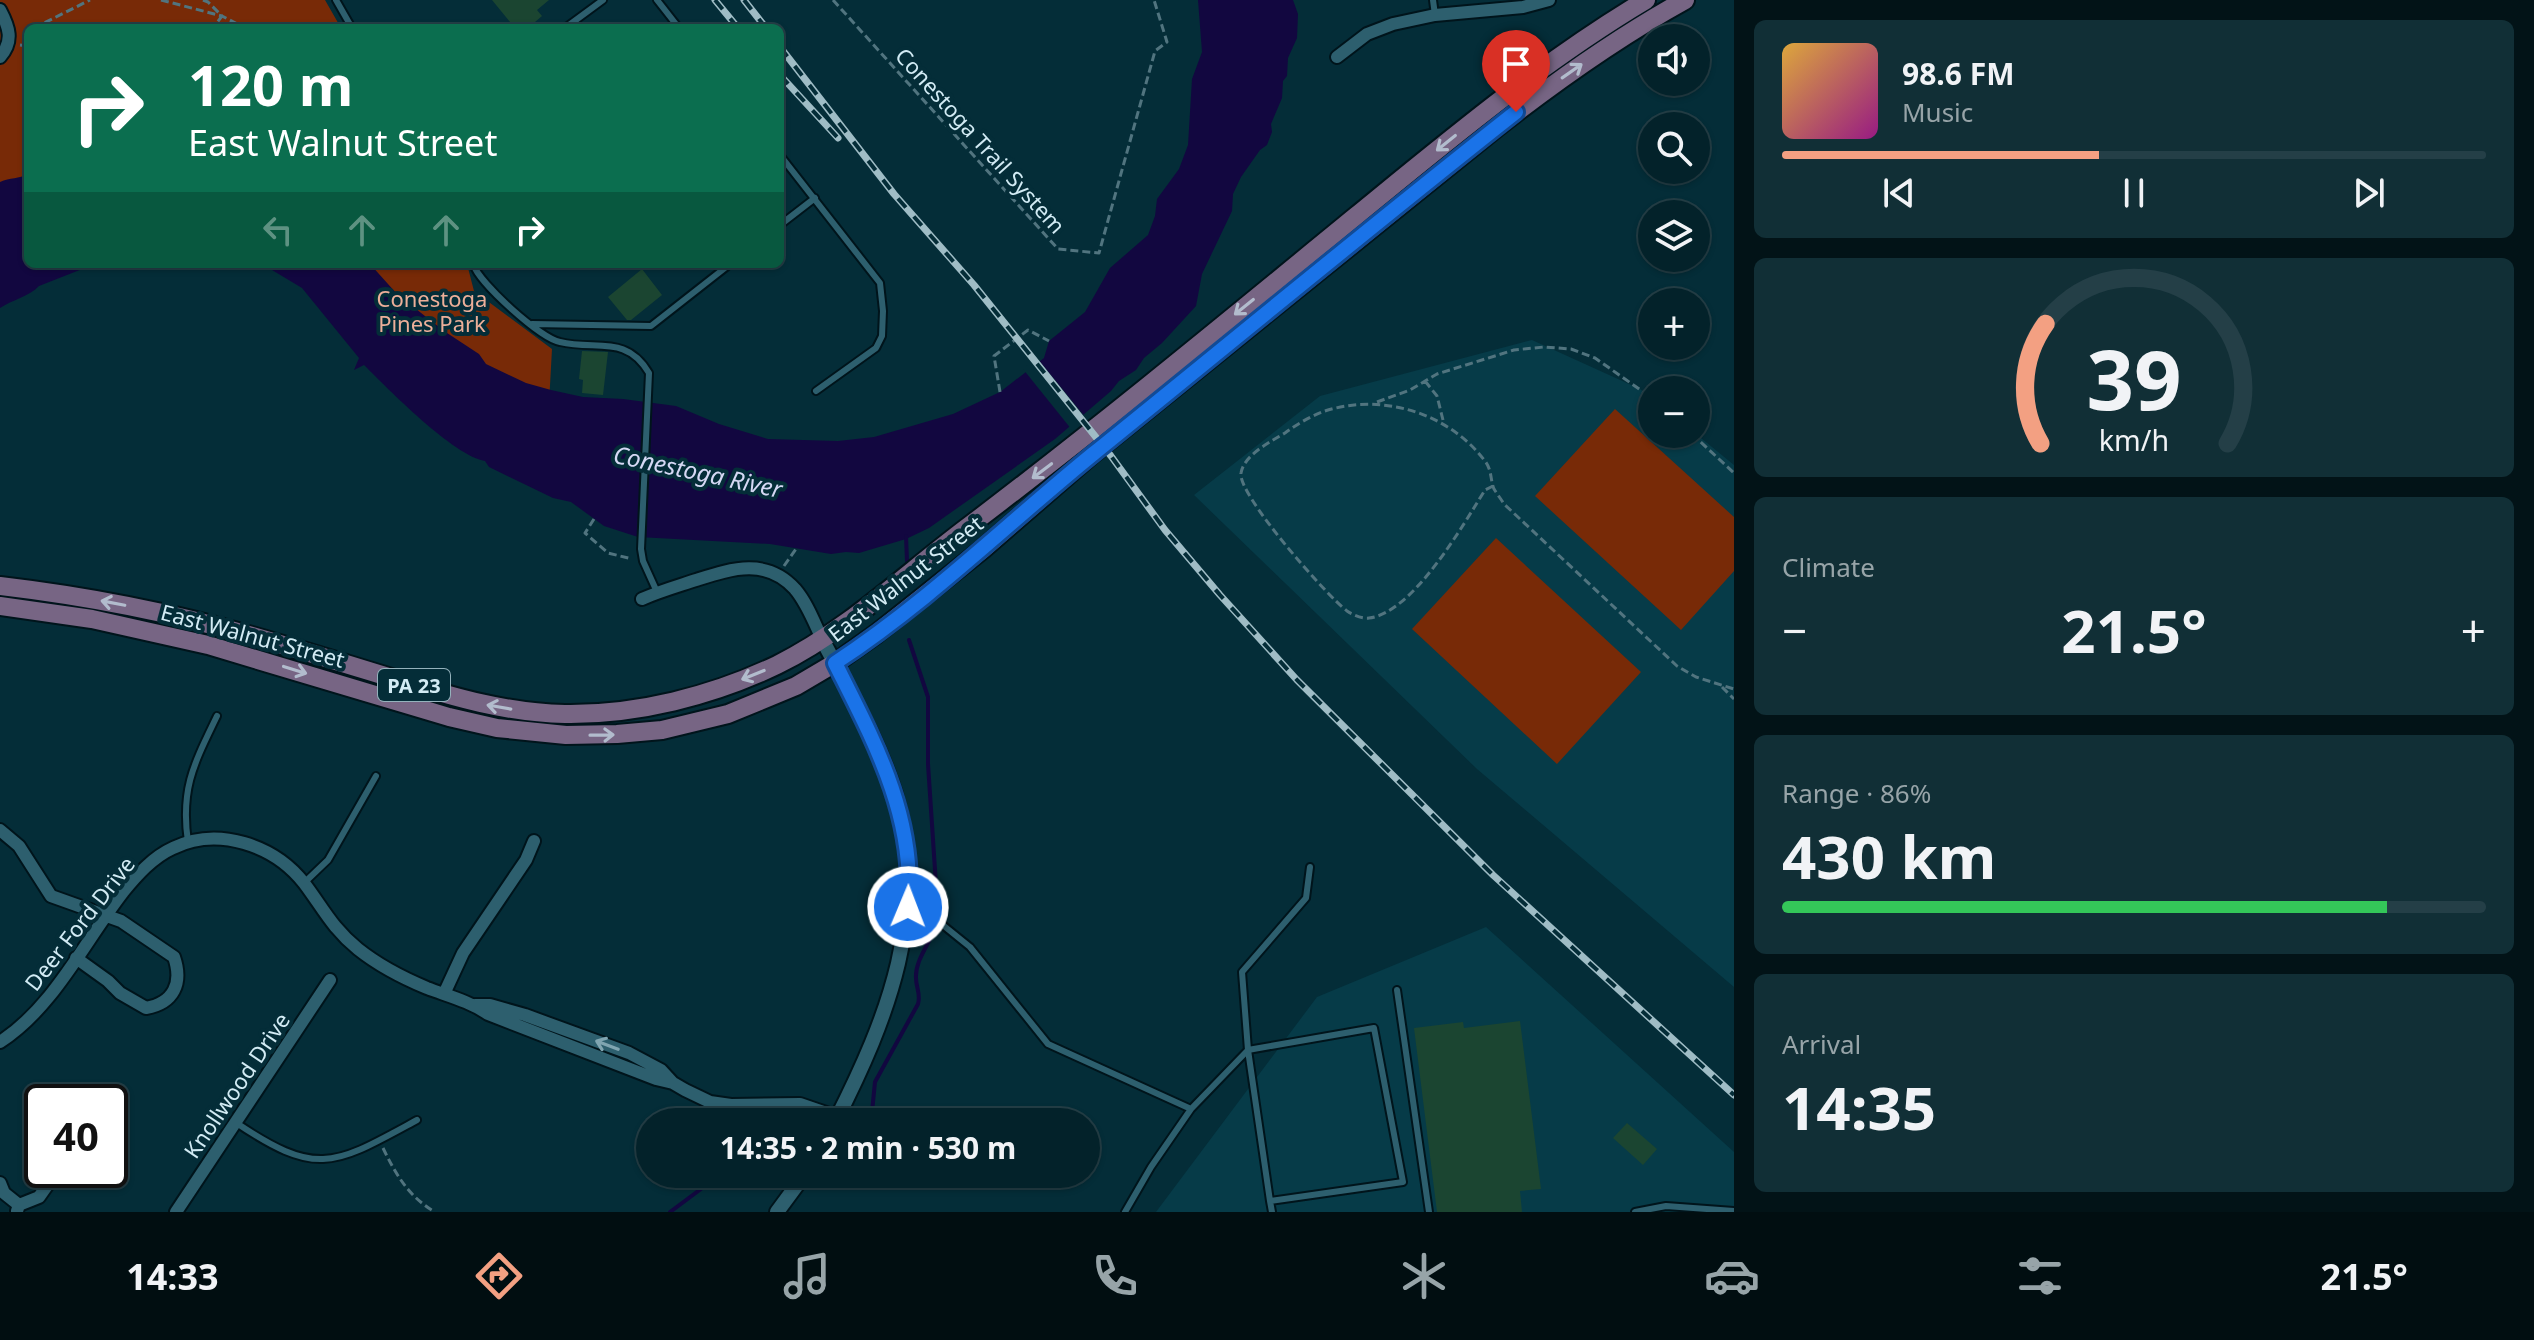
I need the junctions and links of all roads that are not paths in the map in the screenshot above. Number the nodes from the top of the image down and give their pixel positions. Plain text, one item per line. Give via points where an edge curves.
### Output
1 (603, 0) edge
2 (657, 0) edge
3 (1433, 0) edge
4 (1549, 0) edge
5 (1646, 0) edge
6 (1685, 0) edge
7 (339, 1) edge
8 (0, 10) edge
9 (1435, 15) junction
10 (350, 24) edge
11 (570, 24) edge
12 (676, 24) edge
13 (0, 57) edge
14 (1337, 57) dead end
15 (784, 160) edge
16 (815, 198) junction
17 (784, 222) edge
18 (475, 268) edge
19 (725, 268) edge
20 (532, 324) junction
21 (816, 391) dead end
22 (0, 586) edge
23 (657, 592) junction
24 (642, 599) dead end
25 (0, 606) edge
26 (822, 639) junction
27 (835, 663) junction
28 (217, 716) dead end
29 (376, 776) dead end
30 (0, 830) edge
31 (534, 841) dead end
32 (188, 842) junction
33 (1310, 867) dead end
34 (304, 883) junction
35 (908, 907) junction
36 (106, 915) junction
37 (76, 958) junction
38 (330, 980) dead end
39 (1397, 990) dead end
40 (444, 994) junction
41 (0, 1042) edge
42 (1248, 1050) junction
43 (809, 1108) edge
44 (842, 1108) edge
45 (1191, 1109) junction
46 (417, 1120) dead end
47 (235, 1122) junction
48 (0, 1183) edge
49 (45, 1188) edge
50 (795, 1188) edge
51 (1270, 1201) junction
52 (18, 1208) edge
53 (1734, 1211) edge
54 (176, 1212) edge
55 (777, 1212) edge
56 (1125, 1212) edge
57 (1272, 1212) edge
58 (1429, 1212) edge
59 (1635, 1212) edge

1 - 11 lane
2 - 12 lane
3 - 9 lane
4 - 9 street
5 -> 26 main road, East Walnut Street / PA 23 via 1515,88 1070,450
27 -> 6 main road, East Walnut Street / PA 23 via 1506,120 1624,36
7 - 10 lane
8 - 13 street via 10,36
9 - 14 street via 1367,34
15 - 16 lane
16 - 17 lane
16 - 21 lane via 880,283 883,311 876,348
18 - 20 lane via 483,283
19 - 20 lane via 651,326
20 - 23 lane via 556,341 632,352 649,373 642,538 643,561
26 -> 22 main road, East Walnut Street / PA 23 via 761,672 692,696 618,711 546,713 454,697 174,616
23 - 24 street
23 - 26 street via 740,567 760,569 778,575 799,594
25 -> 27 main road, East Walnut Street / PA 23 via 170,636 473,723 542,733 640,733 700,722 772,697
26 - 27 street
27 - 35 street via 895,793 906,847
28 - 32 lane via 190,774 184,811
29 - 34 lane via 328,860
30 - 36 street via 19,846 51,896
31 - 40 street via 463,953
32 - 34 street, Deer Ford Drive via 233,840 254,846
32 - 36 street, Deer Ford Drive via 147,866
33 - 42 lane via 1299,909 1242,972
34 - 40 street, Deer Ford Drive via 325,917 358,949
35 - 44 street via 888,1003
35 - 45 lane via 923,909 970,947 1048,1044
36 - 37 street, Deer Ford Drive
36 - 37 street via 174,957 179,977 171,995 156,1007 138,1006
37 - 41 street, Deer Ford Drive via 27,1022
38 - 47 street, Knollwood Drive
39 - 58 lane
40 - 43 street, Deer Ford Drive via 721,1104
42 - 45 lane
42 - 51 lane
42 - 51 lane via 1374,1028 1403,1182
45 - 56 lane
46 - 47 lane via 348,1155 325,1159 304,1159
47 - 54 street, Knollwood Drive
48 - 52 street
49 - 52 street
50 - 55 street
51 - 57 lane
53 - 59 lane via 1666,1206

